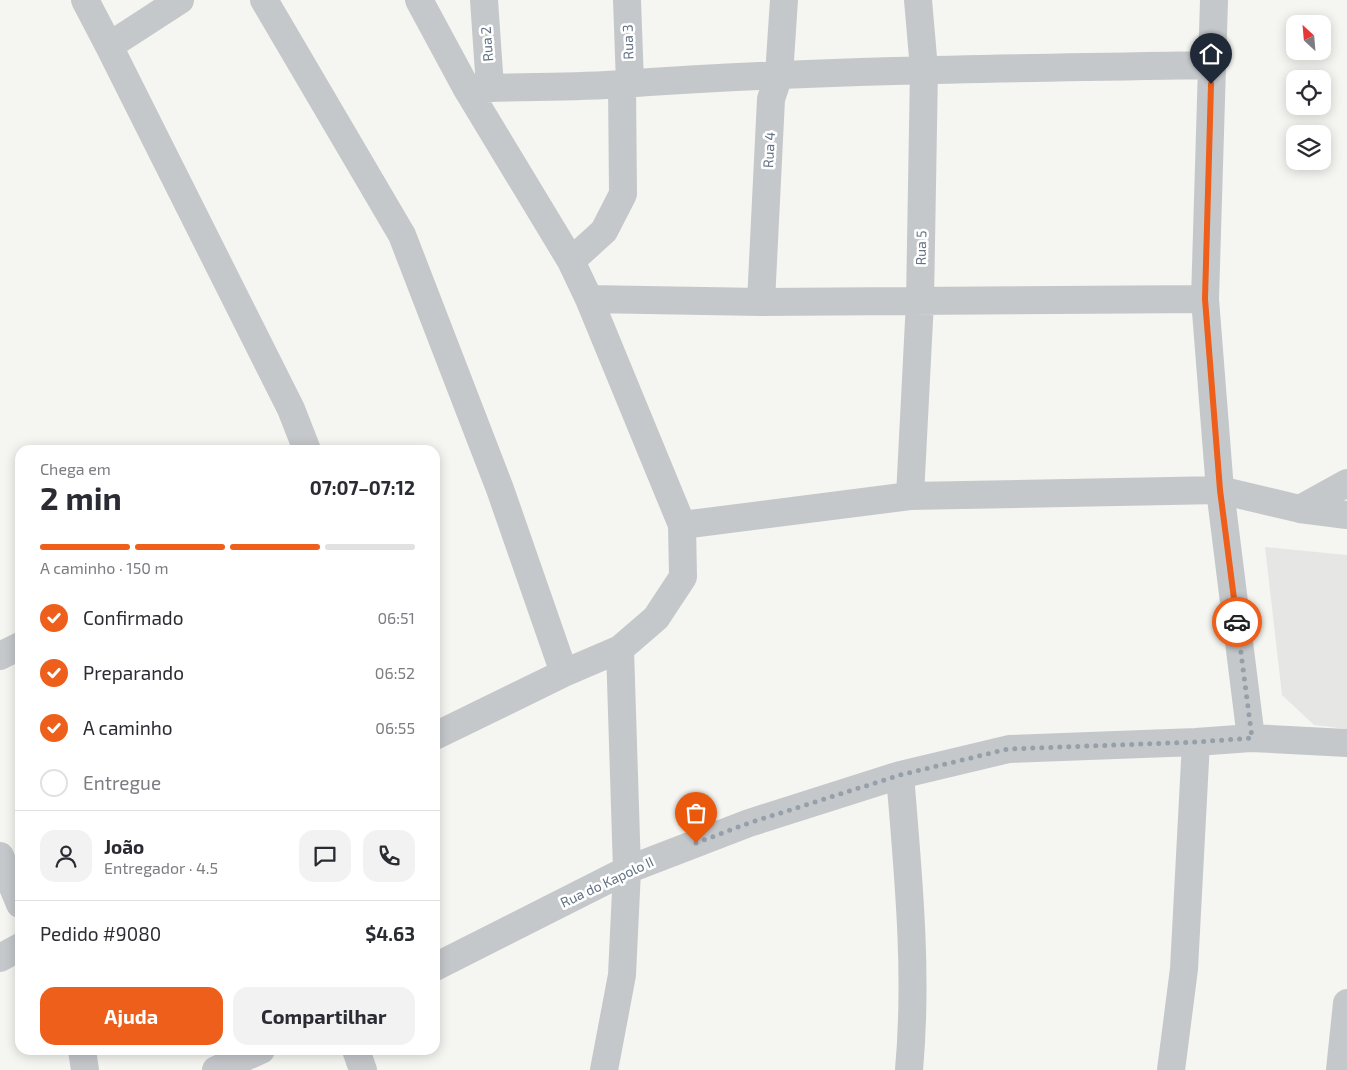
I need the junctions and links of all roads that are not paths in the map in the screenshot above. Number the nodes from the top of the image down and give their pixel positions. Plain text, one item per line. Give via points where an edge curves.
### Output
1 (85, 0) edge
2 (180, 0) edge
3 (264, 0) edge
4 (419, 0) edge
5 (484, 0) edge
6 (627, 0) edge
7 (784, 0) edge
8 (918, 0) edge
9 (1214, 0) edge
10 (110, 46) junction
11 (1212, 65) junction
12 (924, 69) junction
13 (779, 75) junction
14 (626, 84) junction
15 (478, 88) junction
16 (571, 261) junction
17 (589, 298) junction
18 (1205, 299) junction
19 (920, 301) junction
20 (762, 302) junction
21 (305, 445) edge
22 (1347, 483) edge
23 (1220, 490) junction
24 (910, 496) junction
25 (1300, 509) junction
26 (1347, 514) edge
27 (682, 525) junction
28 (15, 648) edge
29 (620, 649) junction
30 (0, 656) edge
31 (564, 673) junction
32 (440, 734) edge
33 (1252, 738) junction
34 (1196, 742) junction
35 (1347, 743) edge
36 (900, 775) junction
37 (0, 856) edge
38 (626, 870) junction
39 (15, 892) edge
40 (15, 950) edge
41 (0, 958) edge
42 (440, 964) edge
43 (1347, 1003) edge
44 (82, 1055) edge
45 (242, 1055) edge
46 (358, 1055) edge
47 (222, 1060) edge
48 (84, 1070) edge
49 (363, 1070) edge
50 (604, 1070) edge
51 (909, 1070) edge
52 (1171, 1070) edge
53 (1340, 1070) edge

1 - 10 street
2 - 10 street
3 - 31 street via 402,234 500,489
4 - 15 street
5 - 15 street, Rua 2
6 - 14 street, Rua 3
7 - 13 street, Rua 4
8 - 12 street, Rua 5
9 - 11 street
10 - 21 street via 291,409
11 - 12 street
11 - 18 street
12 - 13 street
12 - 19 street, Rua 5
13 - 14 street
13 - 20 street, Rua 4 via 771,99
14 - 15 street
14 - 16 street, Rua 3 via 623,194 604,231
15 - 16 street
16 - 17 street
17 - 20 street
17 - 27 street
18 - 19 street
18 - 23 street
19 - 20 street
19 - 24 street, Rua 5
22 - 25 street
23 - 24 street
23 - 25 street
23 - 33 street
24 - 27 street
25 - 26 street
27 - 29 street via 683,577 656,618
28 - 30 street
29 - 31 street
29 - 38 street
31 - 32 street
33 - 34 street, Rua do Kapolo II
33 - 35 street, Rua do Kapolo II
34 - 36 street, Rua do Kapolo II via 1008,749
34 - 52 street via 1184,969
36 - 38 street, Rua do Kapolo II via 749,823
36 - 51 street via 912,910 913,1025
37 - 39 street
38 - 42 street, Rua do Kapolo II
38 - 50 street via 622,975
40 - 41 street
43 - 53 street
44 - 48 street
45 - 47 street
46 - 49 street

